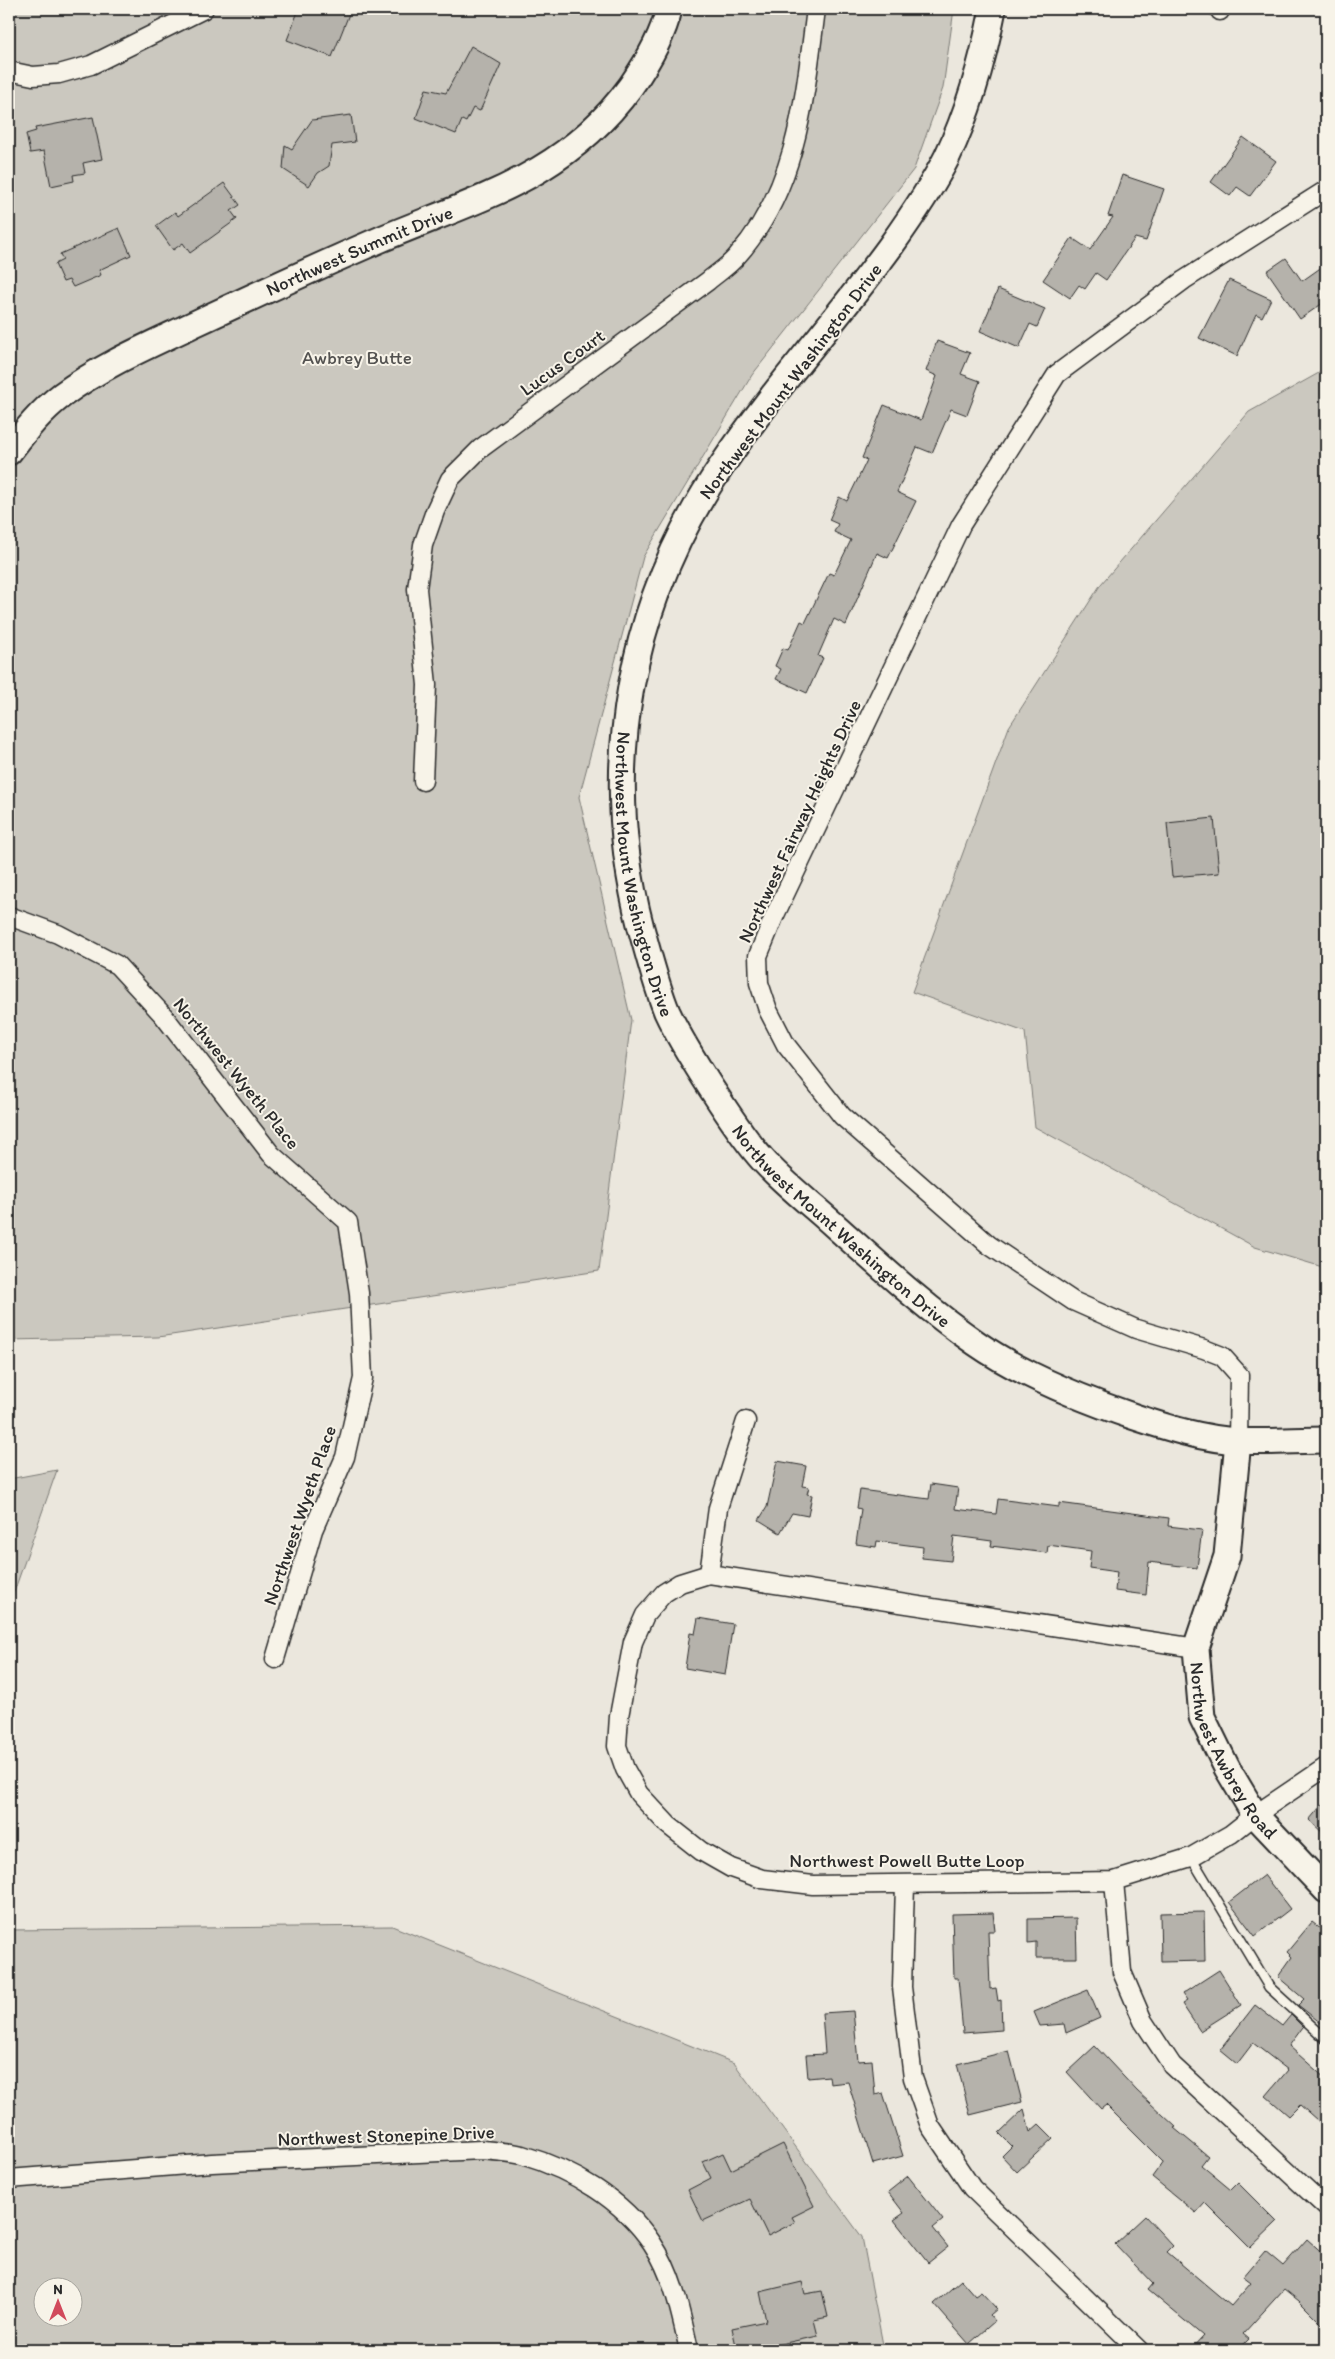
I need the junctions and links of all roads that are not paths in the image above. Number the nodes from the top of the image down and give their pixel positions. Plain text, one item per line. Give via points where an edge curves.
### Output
1 (204, 9) edge
2 (669, 9) edge
3 (816, 9) edge
4 (993, 9) edge
5 (9, 71) edge
6 (1326, 190) edge
7 (9, 452) edge
8 (423, 781) dead end
9 (9, 916) edge
10 (746, 1421) dead end
11 (1326, 1440) edge
12 (1238, 1442) junction
13 (710, 1574) junction
14 (1196, 1648) junction
15 (275, 1659) dead end
16 (1326, 1767) edge
17 (1256, 1815) junction
18 (1191, 1857) junction
19 (1114, 1880) junction
20 (905, 1885) junction
21 (1326, 1890) edge
22 (1326, 2039) edge
23 (9, 2179) edge
24 (1326, 2207) edge
25 (689, 2350) edge
26 (1139, 2350) edge

1 - 5 street via 90,65 59,74 33,76
2 - 7 main road, Northwest Summit Drive via 640,73 614,108 543,169 489,196 236,304 88,377 60,396 34,420
3 - 8 street, Lucus Court via 803,111 783,181 755,233 736,257 708,281 480,448 450,479 423,545 417,589 427,685
4 - 12 main road, Northwest Mount Washington Drive via 971,99 946,158 916,210 848,305 723,463 689,518 658,586 635,659 624,736 622,814 632,890 651,965 668,1014 726,1111 763,1161 920,1302 980,1346 1045,1381 1106,1407 1177,1431
6 - 12 street, Northwest Fairway Heights Drive via 1184,280 1057,374 961,525 758,956 759,983 768,1010 786,1045 842,1116 989,1245 1073,1301 1136,1329 1222,1356 1238,1375
9 - 15 street, Northwest Wyeth Place via 58,934 117,965 163,1015 271,1154 348,1222 359,1293 363,1378 345,1457 313,1530
10 - 13 street via 718,1508
11 - 12 main road, Northwest Mount Washington Drive
12 - 14 main road, Northwest Awbrey Road via 1227,1556
13 - 14 street, Northwest Powell Butte Loop
13 - 20 street, Northwest Powell Butte Loop via 680,1582 664,1593 646,1615 633,1642 619,1716 617,1746 639,1794 668,1825 701,1851 731,1868 762,1879 813,1885
14 - 17 main road, Northwest Awbrey Road via 1202,1717 1227,1768
16 - 17 street, Northwest Powell Butte Loop
17 - 18 street, Northwest Powell Butte Loop
17 - 21 main road, Northwest Awbrey Road
18 - 19 street, Northwest Powell Butte Loop
18 - 22 lane via 1270,1987
19 - 20 street, Northwest Powell Butte Loop
19 - 24 street via 1122,1972 1143,2021 1172,2064
20 - 26 street via 902,1987 913,2078 930,2126 972,2188
23 - 25 street, Northwest Stonepine Drive via 212,2163 481,2150 521,2155 567,2171 627,2213 652,2244 670,2278

